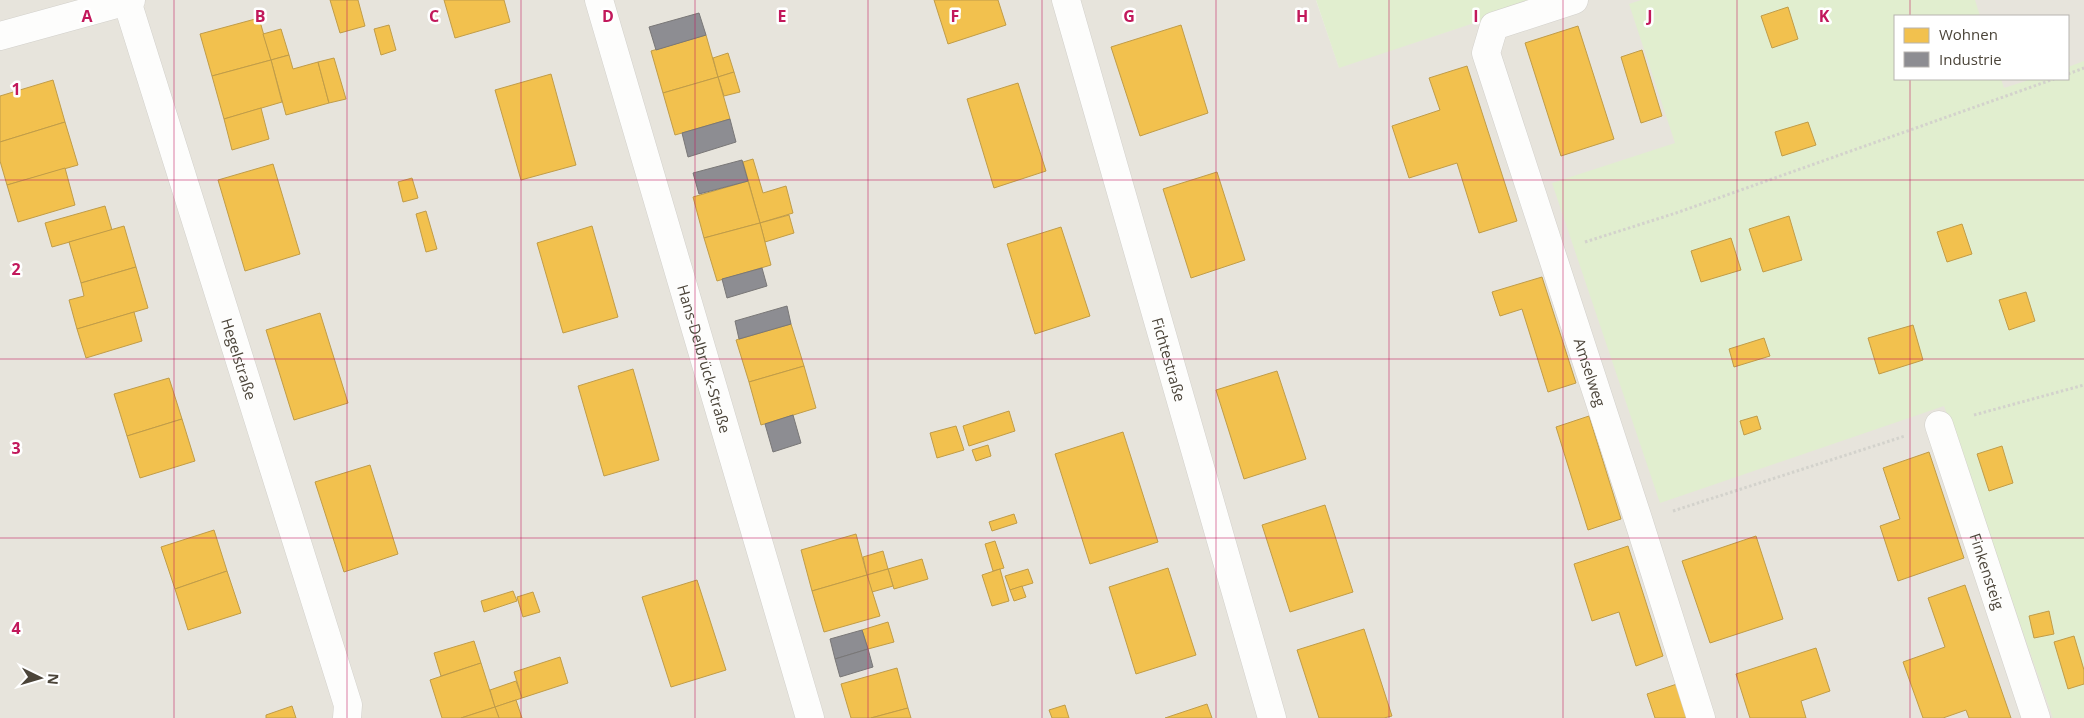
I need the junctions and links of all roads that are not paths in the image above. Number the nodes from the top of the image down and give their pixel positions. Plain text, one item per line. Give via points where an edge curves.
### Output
1 (599, 0) edge
2 (1066, 0) edge
3 (1574, 0) edge
4 (129, 1) edge
5 (0, 36) edge
6 (1939, 425) road end
7 (347, 718) edge
8 (810, 718) edge
9 (1272, 718) edge
10 (1701, 718) edge
11 (2036, 718) edge

1 - 8 street, Hans-Delbrück-Straße
2 - 9 street, Fichtestraße
3 - 10 street, Amselweg via 1494,26 1486,53
4 - 5 street
4 - 7 street, Hegelstraße via 348,705
6 - 11 street, Finkensteig

